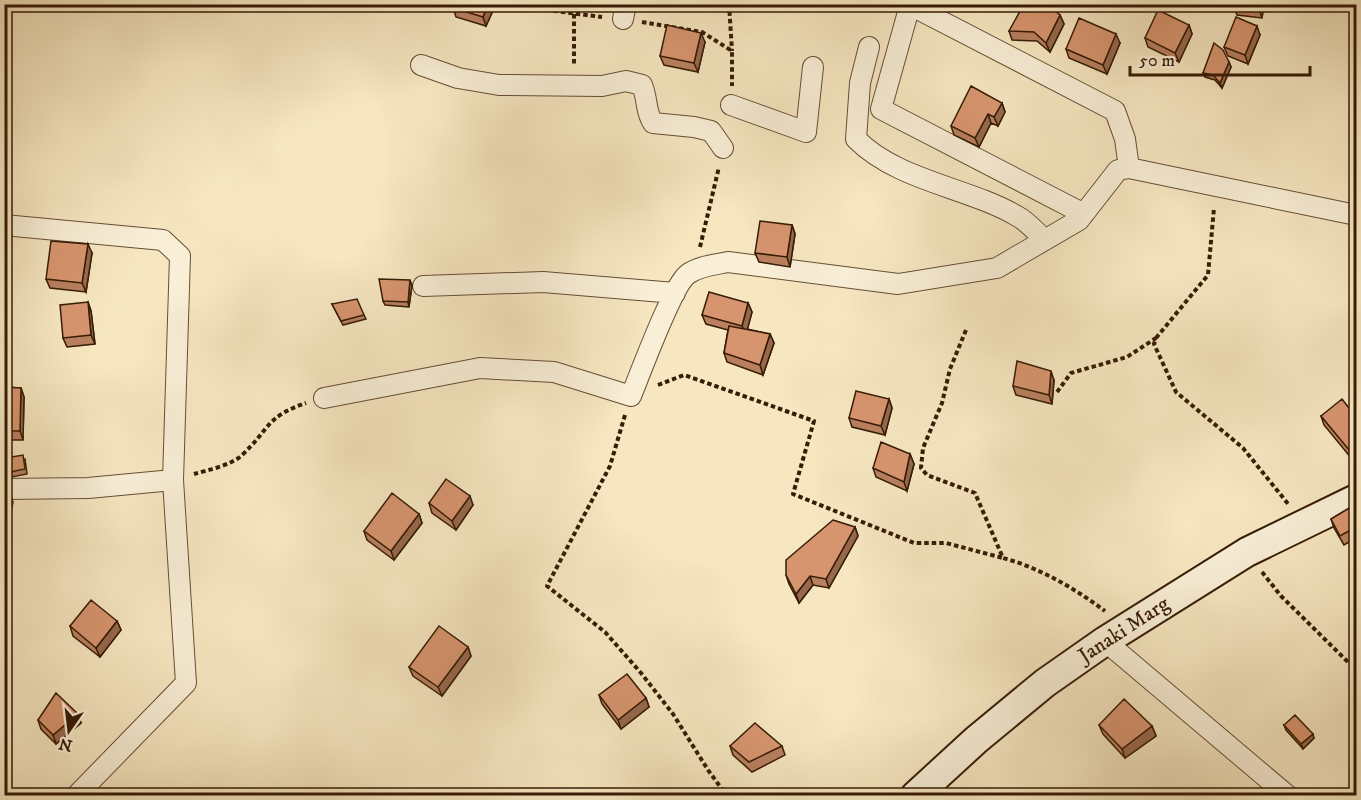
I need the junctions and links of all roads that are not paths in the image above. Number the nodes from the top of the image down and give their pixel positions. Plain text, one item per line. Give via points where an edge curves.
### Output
1 (869, 47) dead end
2 (421, 65) dead end
3 (813, 67) dead end
4 (731, 105) road end
5 (723, 148) road end
6 (1129, 168) junction
7 (1084, 214) junction
8 (1356, 215) edge
9 (4, 225) edge
10 (1045, 240) junction
11 (423, 286) dead end
12 (675, 293) junction
13 (324, 398) road end
14 (173, 480) junction
15 (4, 489) edge
16 (1356, 499) edge
17 (1116, 634) junction
18 (918, 792) edge
19 (76, 795) edge
20 (1288, 795) edge

1 - 10 street via 860,83 856,139 909,172 1018,216
2 - 5 street via 458,78 499,85 602,86 626,81 642,85 647,96 646,112 653,123 711,131
3 - 4 street via 806,132
6 - 7 street via 1118,170
6 - 7 street via 1125,139 1115,111 910,5 881,109
6 - 8 street
7 - 10 street
9 - 14 street via 163,240 180,256
10 - 12 street via 997,268 898,284 728,262 686,275
11 - 12 street via 543,282
12 - 13 street via 631,396 554,372 480,368
14 - 15 street via 87,488
14 - 19 street via 186,683
16 - 17 street, Janaki Marg via 1247,552
17 - 18 street, Janaki Marg via 1045,684
17 - 20 street

